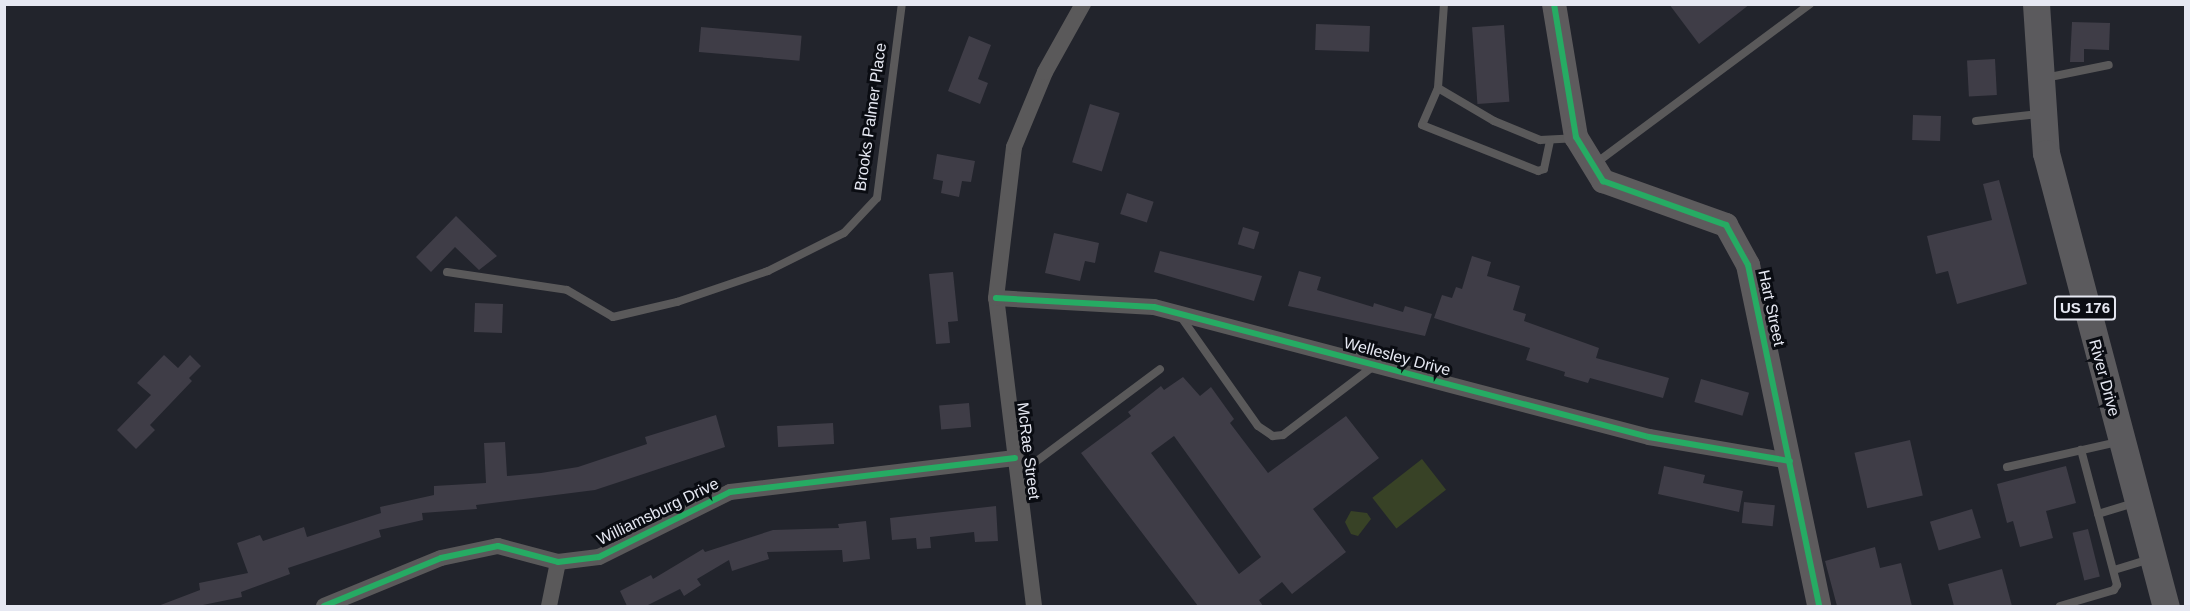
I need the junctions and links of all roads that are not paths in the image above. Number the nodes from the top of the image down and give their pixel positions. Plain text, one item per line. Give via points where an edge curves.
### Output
1 (902, 4) edge
2 (1083, 4) edge
3 (1444, 4) edge
4 (1554, 4) edge
5 (1810, 4) edge
6 (2036, 4) edge
7 (2109, 64) dead end
8 (2038, 79) junction
9 (1438, 88) junction
10 (2042, 113) junction
11 (1976, 121) dead end
12 (1576, 138) junction
13 (1550, 141) junction
14 (1593, 165) junction
15 (447, 272) dead end
16 (996, 298) junction
17 (1179, 314) junction
18 (1375, 365) junction
19 (1160, 369) dead end
20 (2121, 441) junction
21 (2080, 450) junction
22 (1015, 458) junction
23 (1790, 460) junction
24 (2007, 467) dead end
25 (1017, 476) junction
26 (2138, 502) junction
27 (2098, 514) junction
28 (2153, 559) junction
29 (558, 562) junction
30 (2114, 570) junction
31 (324, 606) edge
32 (549, 606) edge
33 (1034, 606) edge
34 (1819, 606) edge
35 (2060, 606) edge
36 (2166, 606) edge

1 - 15 lane, Brooks Palmer Place via 877,198 844,233 768,271 677,302 614,317 567,290
2 - 16 street, McRae Street via 1045,72 1014,147
3 - 9 lane
4 - 12 street, Hart Street
5 - 14 lane
6 - 8 main road, River Drive / US 176
7 - 8 lane
8 - 10 main road, River Drive / US 176
9 - 13 lane via 1494,121
9 - 13 lane via 1422,125 1538,171 1544,169
10 - 11 lane
10 - 20 main road, River Drive / US 176 via 2046,153
12 - 13 lane
12 - 14 street, Hart Street
14 - 23 street, Hart Street via 1603,181 1726,225 1748,265
16 - 17 street, Wellesley Drive via 1154,307
16 - 22 street, McRae Street
17 - 18 street, Wellesley Drive
17 - 18 lane via 1258,426 1273,436 1283,435
18 - 23 street, Wellesley Drive via 1649,437
19 - 25 lane
20 - 21 lane
20 - 26 main road, River Drive / US 176
21 - 24 lane
21 - 27 lane
22 - 25 street, McRae Street
22 - 29 street, Williamsburg Drive via 730,492 599,556
23 - 34 street, Hart Street
25 - 33 street, McRae Street
26 - 27 lane
26 - 28 main road, River Drive / US 176
27 - 30 lane
28 - 30 lane
28 - 36 main road, River Drive / US 176
29 - 31 street, Williamsburg Drive via 498,546 441,558
29 - 32 street
30 - 35 lane via 2114,590

